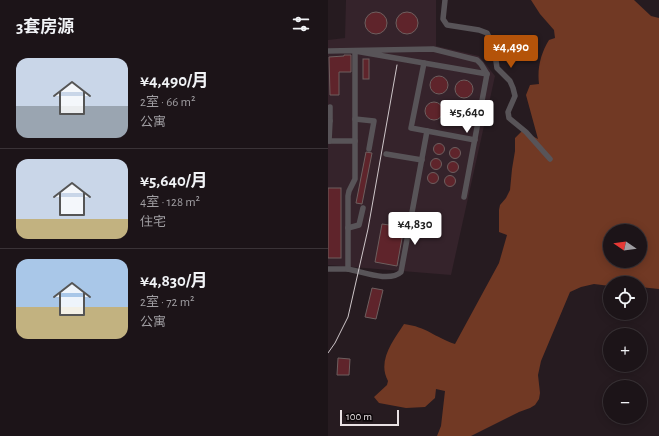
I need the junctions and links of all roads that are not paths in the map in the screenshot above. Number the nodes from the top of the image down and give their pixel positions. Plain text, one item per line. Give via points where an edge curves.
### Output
1 (445, 0) edge
2 (328, 51) edge
3 (355, 51) junction
4 (424, 63) junction
5 (487, 74) junction
6 (331, 107) edge
7 (355, 119) junction
8 (329, 122) edge
9 (427, 131) junction
10 (475, 140) junction
11 (329, 141) edge
12 (355, 141) junction
13 (369, 149) dead end
14 (386, 154) dead end
15 (550, 159) dead end
16 (422, 160) junction
17 (464, 198) dead end
18 (363, 208) dead end
19 (348, 228) junction
20 (328, 269) edge
21 (348, 269) junction

1 - 15 street via 443,18 447,25 487,33 494,47 497,68 510,80 515,96 508,118 526,132
2 - 3 street
3 - 4 street
3 - 5 street via 433,48 477,60
3 - 7 street
4 - 5 street
4 - 9 street via 411,128
5 - 10 street
6 - 8 street
7 - 12 street
7 - 13 street via 374,121
8 - 11 street
9 - 10 street
9 - 16 street
10 - 17 street
11 - 12 street
12 - 19 street via 355,179 348,191
14 - 16 street
16 - 21 street via 401,272 394,276 378,276
18 - 19 street via 359,225
19 - 21 street
20 - 21 street

